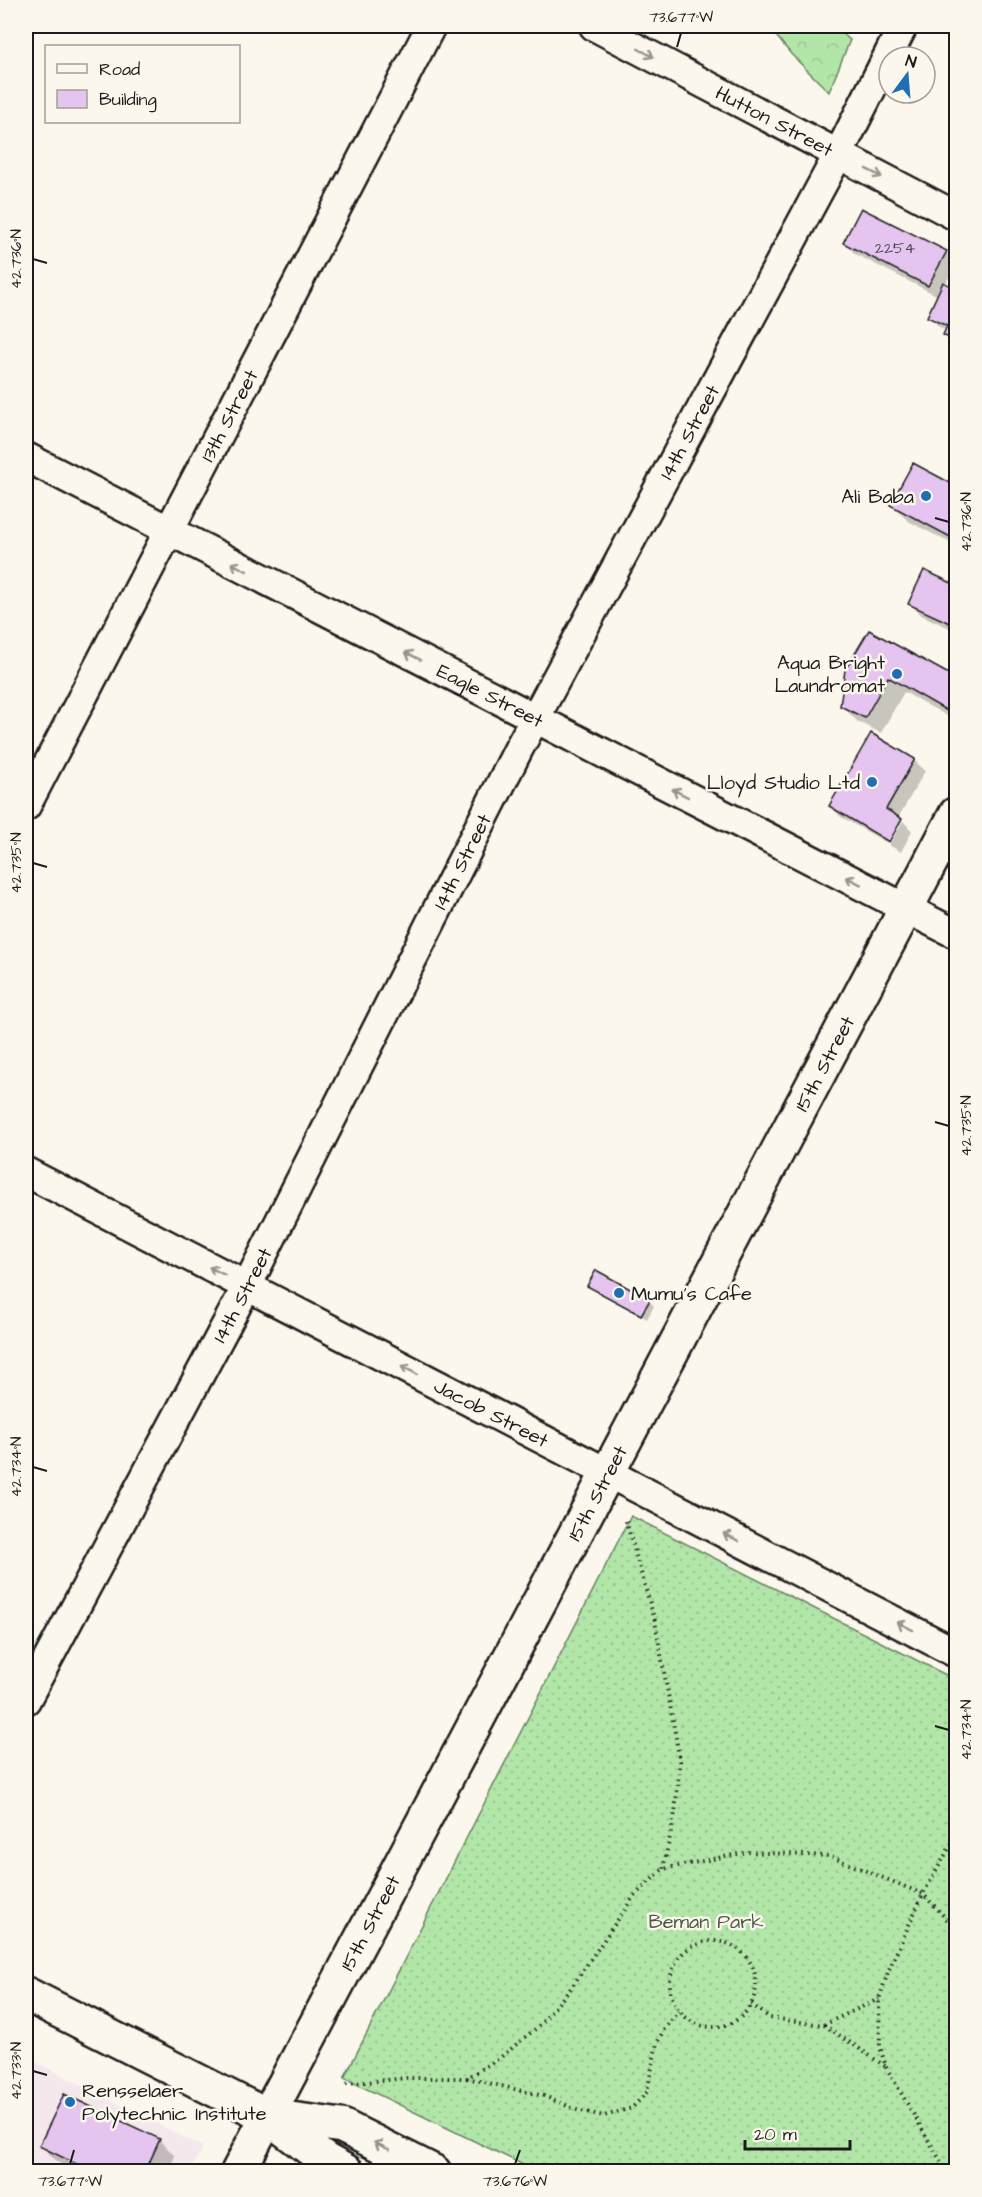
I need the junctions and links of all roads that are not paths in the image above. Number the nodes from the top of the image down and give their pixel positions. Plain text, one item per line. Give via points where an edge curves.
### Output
1 (431, 26) edge
2 (594, 26) edge
3 (903, 26) edge
4 (838, 155) junction
5 (957, 216) edge
6 (26, 457) edge
7 (168, 530) junction
8 (535, 719) junction
9 (26, 806) edge
10 (957, 814) edge
11 (906, 908) junction
12 (957, 934) edge
13 (26, 1172) edge
14 (247, 1286) junction
15 (609, 1473) junction
16 (957, 1653) edge
17 (26, 1700) edge
18 (26, 1994) edge
19 (267, 2116) junction
20 (238, 2172) edge
21 (347, 2172) edge
22 (434, 2172) edge

1 - 7 street, 13th Street
2 -> 4 street, Hutton Street
3 - 4 street, 14th Street
4 -> 5 street, Hutton Street
4 - 8 street, 14th Street
6 - 7 street, Eagle Street
8 -> 7 street, Eagle Street
7 - 9 street, 13th Street
11 -> 8 street, Eagle Street
8 - 14 street, 14th Street
10 - 11 street, 15th Street
11 - 12 street, Eagle Street
11 - 15 street, 15th Street
14 -> 13 street, Jacob Street
15 -> 14 street, Jacob Street
14 - 17 street, 14th Street
16 -> 15 street, Jacob Street
15 - 19 street, 15th Street
18 - 19 street
19 - 20 street, 15th Street
19 - 21 street
22 -> 19 street via 342,2126

